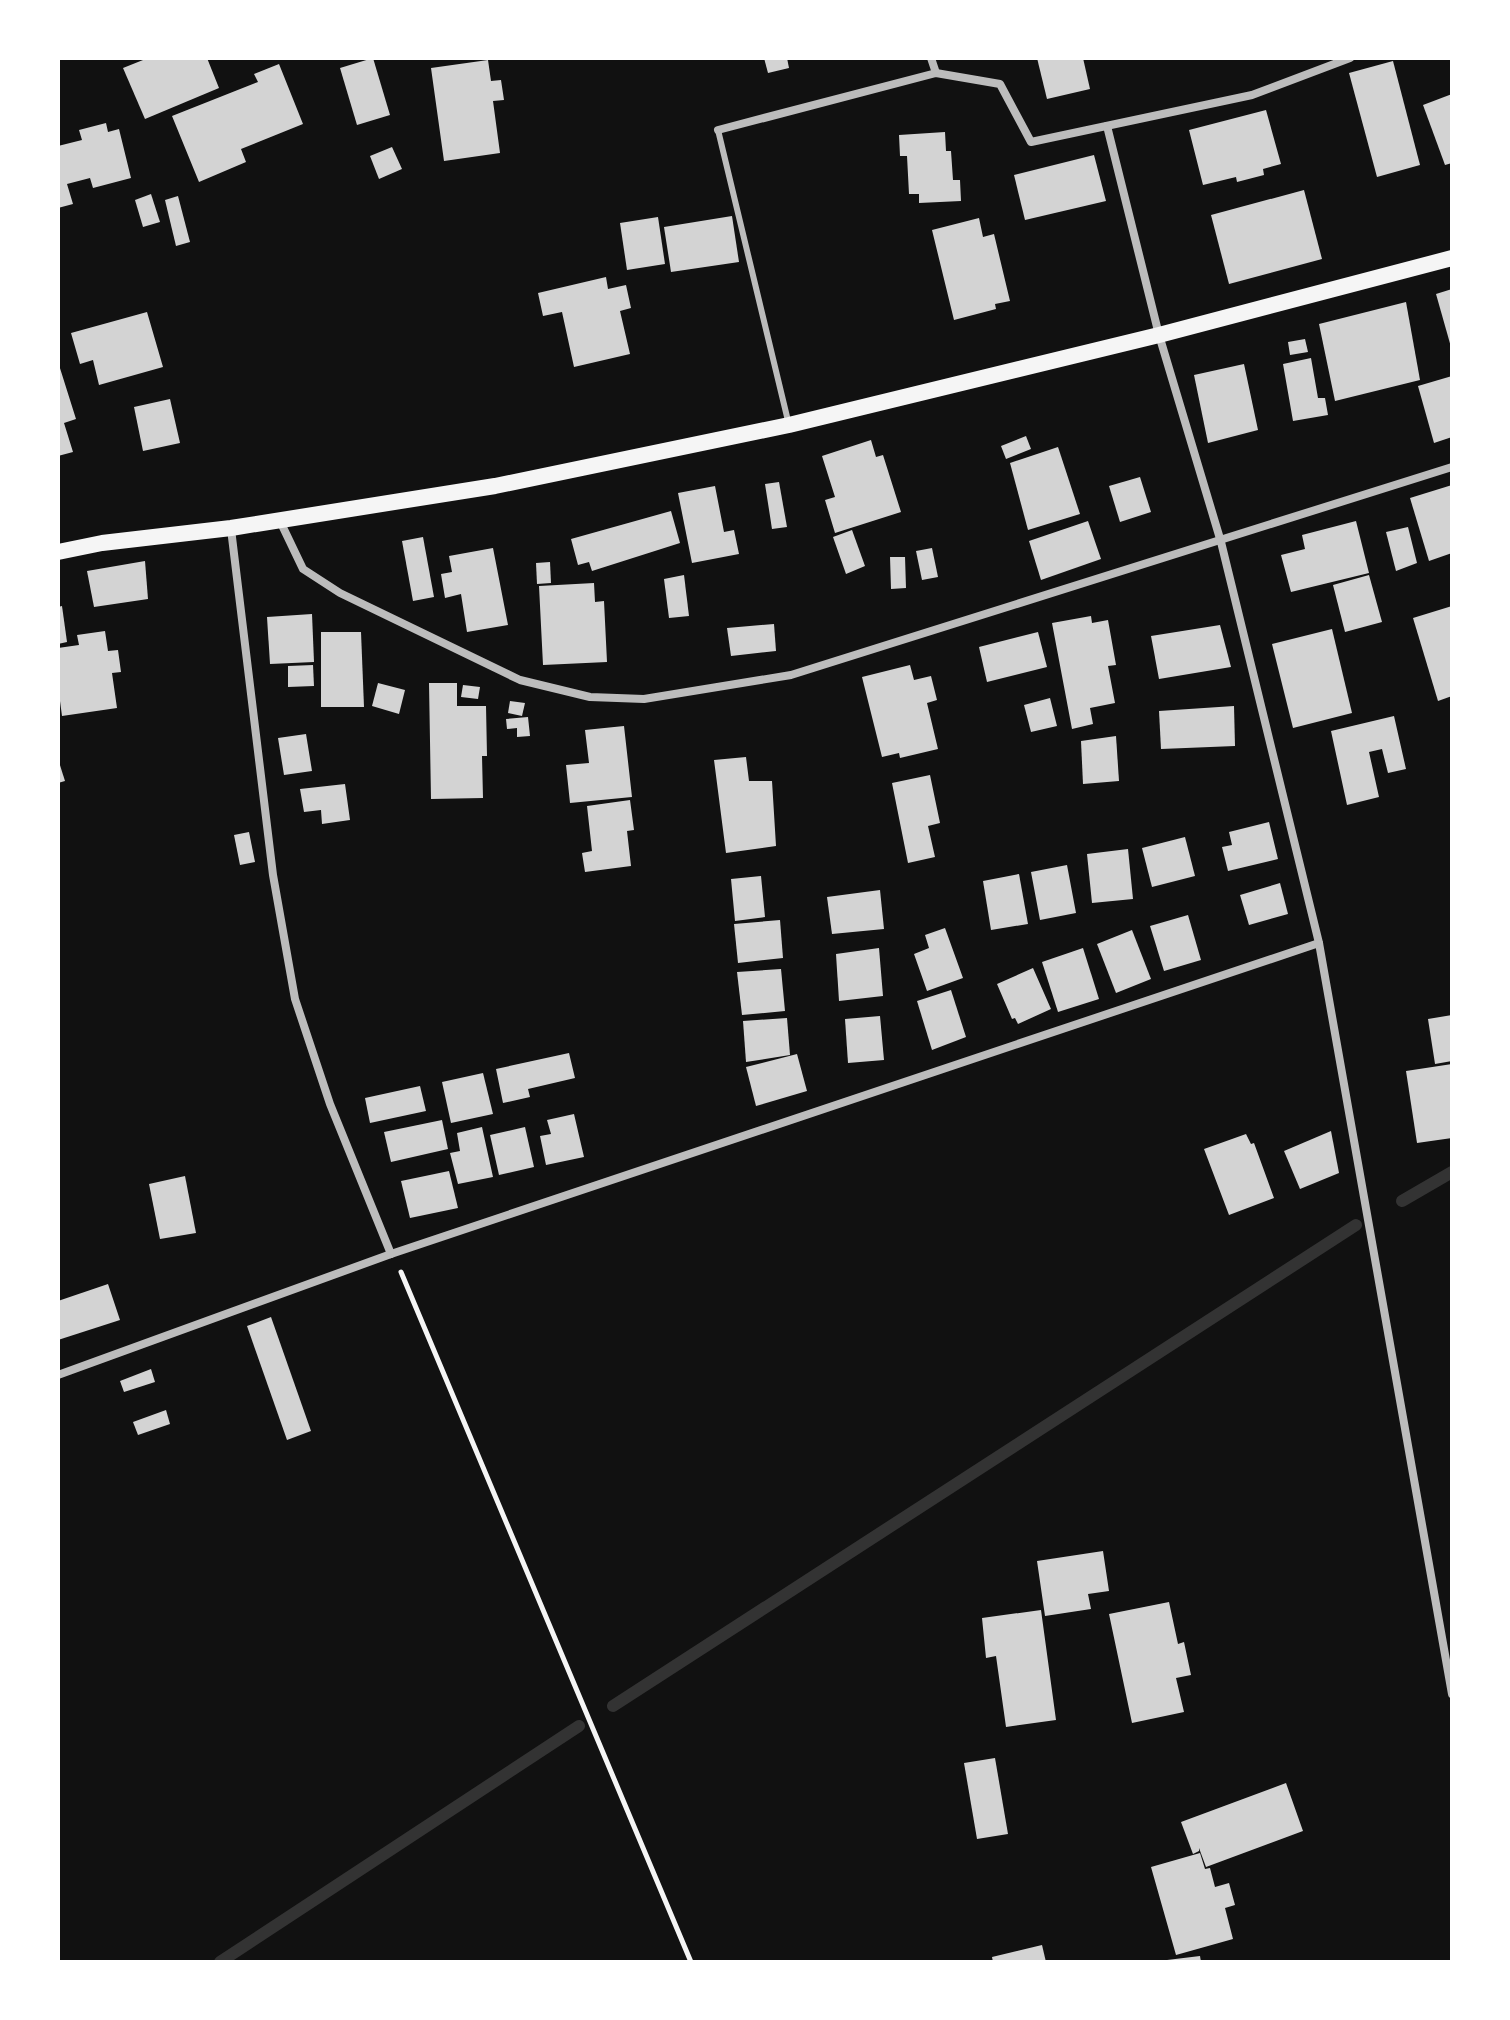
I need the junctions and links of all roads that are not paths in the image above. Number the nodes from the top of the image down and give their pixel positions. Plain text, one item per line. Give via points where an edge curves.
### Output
1 (931, 58) edge
2 (1350, 58) edge
3 (936, 73) junction
4 (1107, 126) junction
5 (718, 130) joint
6 (1452, 258) edge
7 (1159, 335) junction
8 (789, 425) junction
9 (1452, 467) edge
10 (280, 520) junction
11 (231, 528) junction
12 (1221, 542) junction
13 (58, 552) edge
14 (1319, 943) junction
15 (391, 1254) junction
16 (58, 1375) edge
17 (1452, 1694) edge

1 - 3 street
2 - 4 street via 1252,95
3 - 4 street via 1000,84 1031,142
3 - 5 street
4 - 7 street
5 - 8 lane
6 - 7 main road
7 - 8 main road
7 - 12 street
8 - 10 main road via 495,486
9 - 12 street
10 - 11 main road
10 - 12 street via 303,569 340,593 520,680 590,697 644,699 791,675
11 - 13 main road
11 - 15 street via 273,875 295,999 330,1104
12 - 14 street
14 - 15 street
14 - 17 street
15 - 16 street

